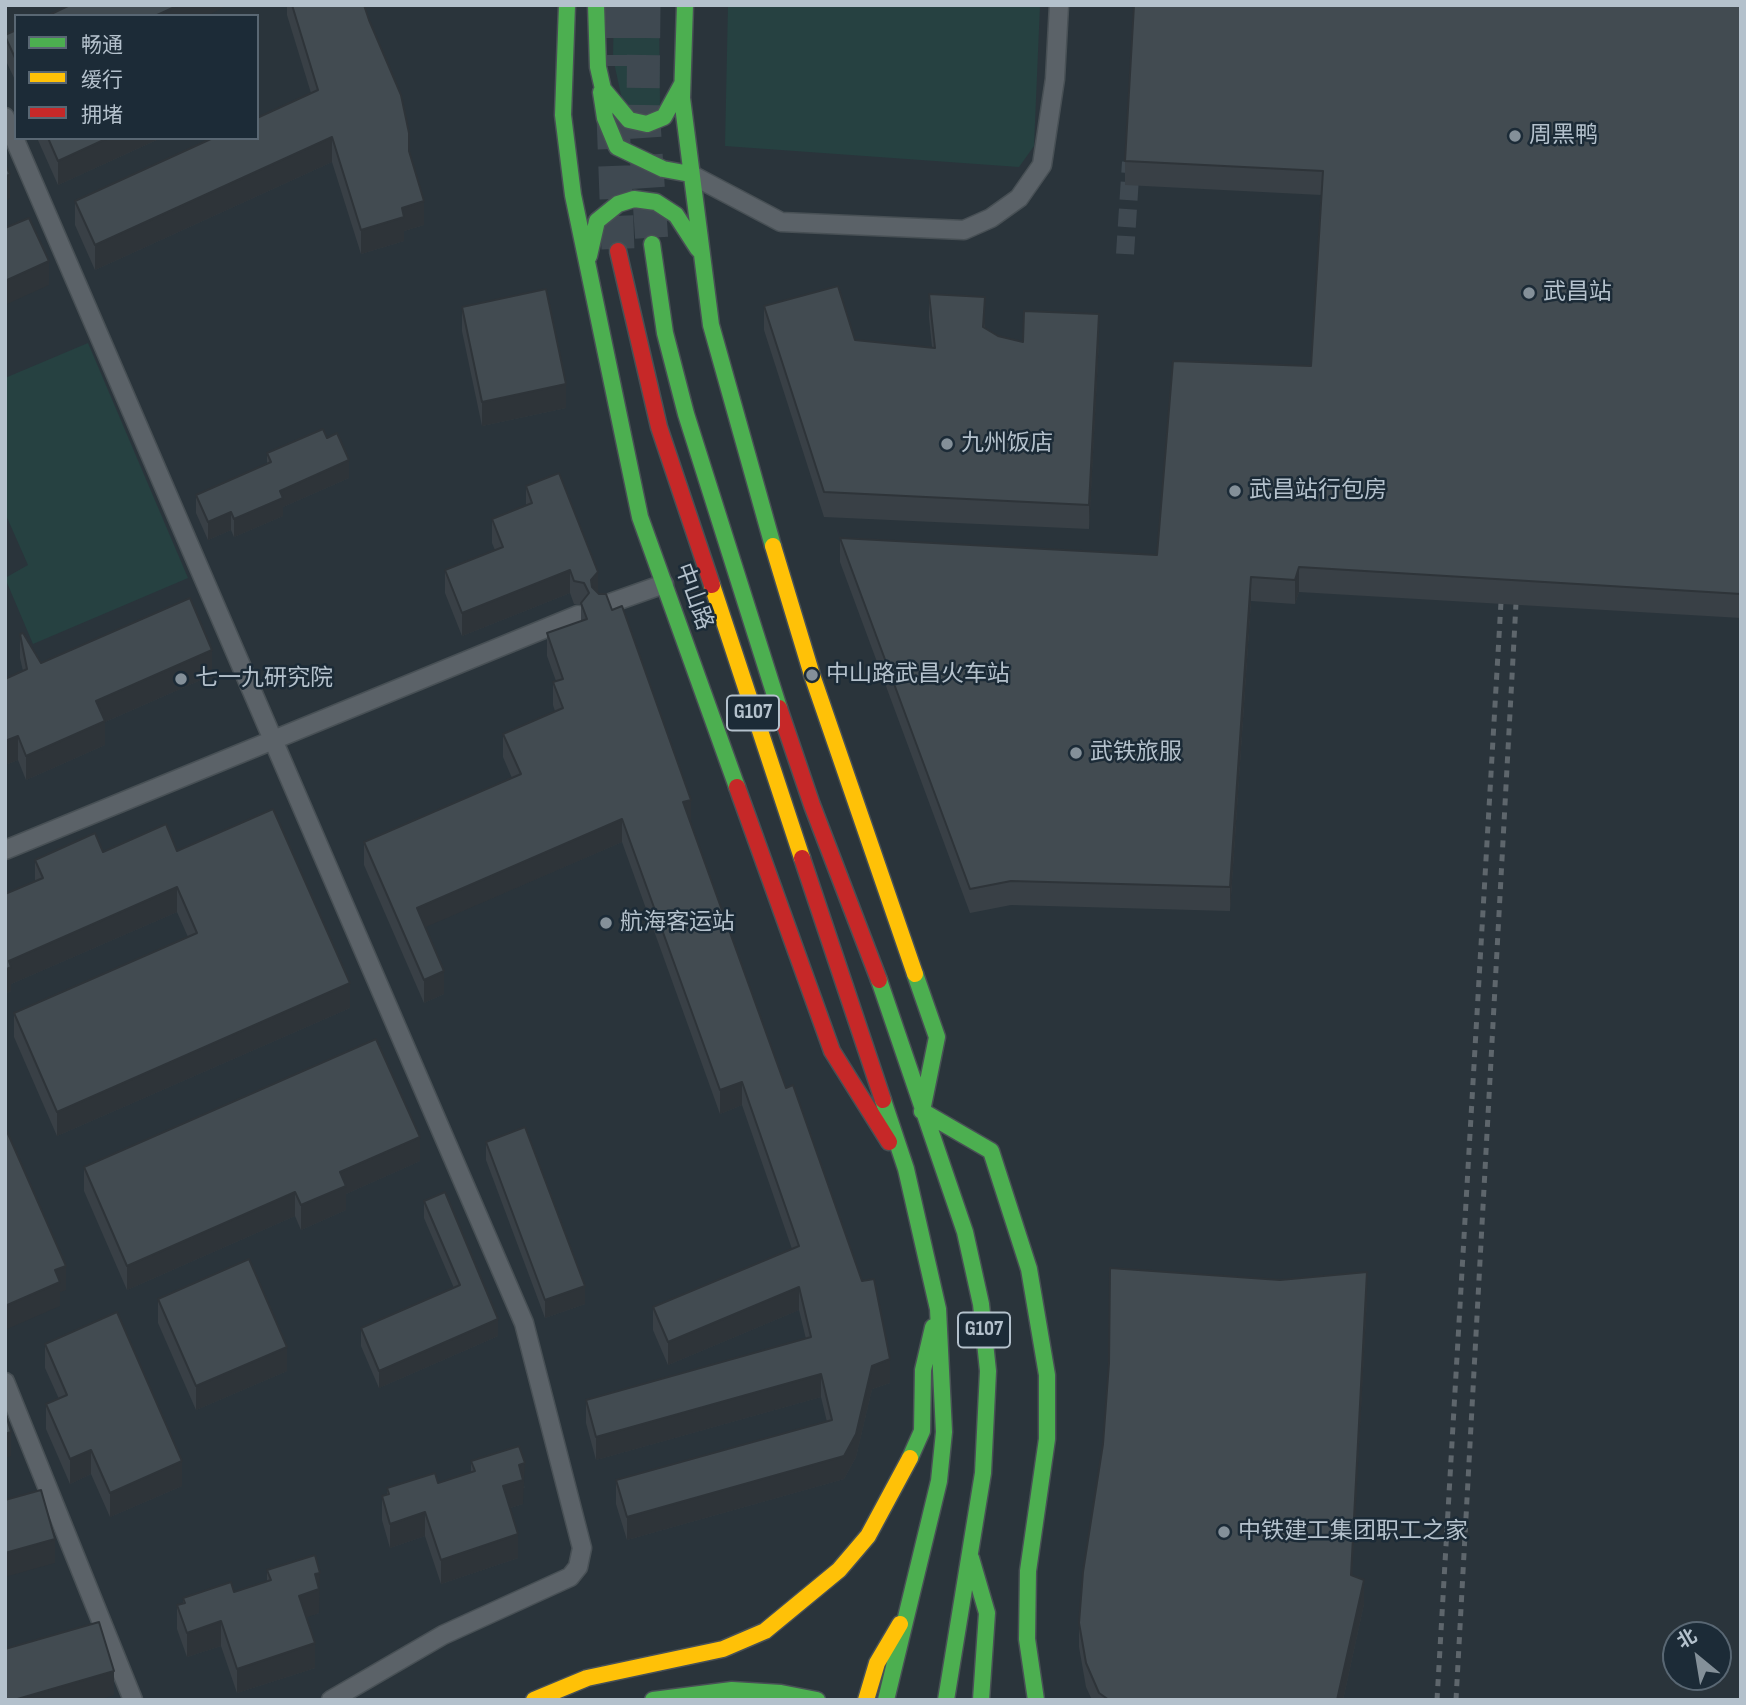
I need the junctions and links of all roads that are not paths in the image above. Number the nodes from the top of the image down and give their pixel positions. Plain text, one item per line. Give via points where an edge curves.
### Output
1 (566, 5) edge
2 (596, 5) edge
3 (685, 5) edge
4 (1059, 5) edge
5 (598, 67) junction
6 (683, 82) junction
7 (5, 117) edge
8 (14, 138) edge
9 (15, 140) edge
10 (690, 174) junction
11 (652, 244) tunnel mouth
12 (618, 251) tunnel mouth
13 (702, 257) junction
14 (589, 270) junction
15 (664, 584) junction
16 (602, 606) edge
17 (578, 615) edge
18 (274, 740) junction
19 (5, 849) edge
20 (922, 1111) junction
21 (906, 1169) junction
22 (938, 1309) junction
23 (5, 1382) edge
24 (971, 1558) junction
25 (911, 1607) junction
26 (133, 1700) edge
27 (331, 1700) edge
28 (534, 1700) edge
29 (653, 1700) edge
30 (817, 1700) edge
31 (866, 1700) edge
32 (886, 1700) edge
33 (946, 1700) edge
34 (981, 1700) edge
35 (1036, 1700) edge

1 - 14 main road, 中山路 via 563,116
2 - 5 main road
3 - 6 main road
4 - 10 street via 1055,79 1042,165 1019,198 991,218 964,230 781,222
5 - 6 main road via 603,89 615,107 629,120 647,124 664,117
5 - 10 main road via 605,118 617,147 663,169
6 - 10 main road
7 - 8 street
9 - 18 street
10 - 13 main road
11 - 20 main road, G107 via 665,333 734,573 812,805 891,1011
12 - 21 main road, G107 via 659,427
13 - 14 main road via 676,215 656,202 634,199 597,221 589,246
13 - 20 main road via 711,325 766,526 811,675 937,1037
14 - 15 main road, 中山路 via 640,517
15 - 16 street
15 - 21 main road, 中山路 via 832,1051
17 - 18 street
18 - 19 street
18 - 27 street via 524,1323 582,1548 578,1567 570,1577 443,1635
20 - 24 main road, G107 via 965,1232 981,1304 988,1371 987,1428
20 - 35 main road via 991,1151 1029,1269 1041,1331 1047,1375 1046,1439 1028,1571 1027,1639
21 - 22 main road, G107
22 - 25 main road, G107 via 944,1432 939,1481
22 - 28 main road via 923,1370 922,1431 868,1536 839,1570 765,1631 734,1644 587,1678
23 - 26 street
24 - 33 main road
24 - 34 main road, G107 via 987,1613
25 - 31 main road, G107 via 877,1662
25 - 32 main road
29 - 30 main road via 732,1690

